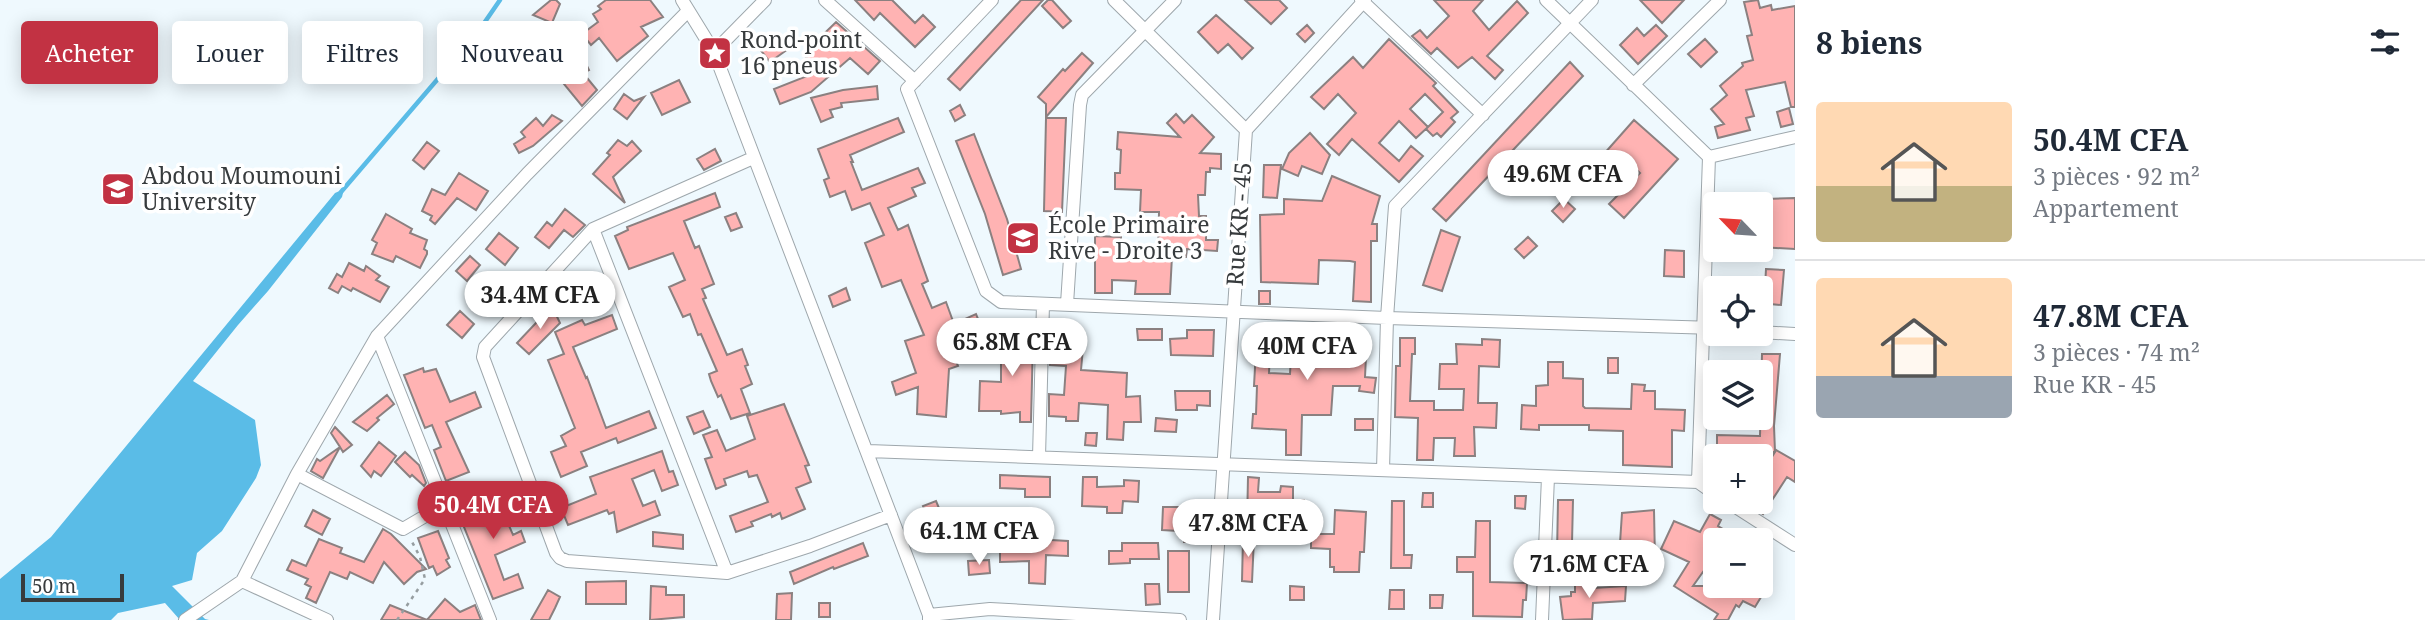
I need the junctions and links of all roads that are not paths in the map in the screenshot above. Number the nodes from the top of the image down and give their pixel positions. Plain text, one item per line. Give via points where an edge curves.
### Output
1 (765, 0) edge
2 (825, 0) edge
3 (992, 0) edge
4 (1114, 0) edge
5 (1175, 0) edge
6 (1546, 0) edge
7 (1592, 0) edge
8 (1720, 0) edge
9 (1363, 1) edge
10 (685, 5) edge
11 (1570, 23) junction
12 (1145, 31) junction
13 (714, 52) junction
14 (915, 81) junction
15 (1633, 85) junction
16 (1483, 115) junction
17 (1246, 130) junction
18 (1795, 138) edge
19 (1709, 157) junction
20 (753, 158) junction
21 (593, 229) junction
22 (1709, 276) edge
23 (1043, 304) junction
24 (1067, 304) junction
25 (1233, 312) junction
26 (1387, 318) junction
27 (1703, 328) edge
28 (1773, 333) edge
29 (1795, 334) edge
30 (377, 336) junction
31 (1708, 346) edge
32 (868, 451) junction
33 (1038, 457) junction
34 (1225, 464) junction
35 (1383, 470) junction
36 (297, 474) junction
37 (1548, 477) junction
38 (1698, 482) junction
39 (1703, 486) edge
40 (444, 505) junction
41 (1747, 514) edge
42 (891, 515) junction
43 (1795, 545) edge
44 (727, 573) junction
45 (242, 581) junction
46 (993, 615) edge
47 (929, 617) edge
48 (185, 620) edge
49 (327, 620) edge
50 (490, 620) edge
51 (1180, 620) edge
52 (1213, 620) edge
53 (1542, 620) edge

1 - 13 street
2 - 14 street
3 - 14 street
4 - 12 street
5 - 12 street
6 - 11 street
7 - 11 street
8 - 15 street
9 - 16 street
9 - 17 street, Rue KR - 45
10 - 13 street
10 - 30 street
11 - 15 street
11 - 16 street
12 - 17 street
12 - 24 street via 1087,89 1080,105
13 - 20 street
14 - 23 street via 907,89 986,291 1001,302
15 - 19 street
16 - 26 street via 1395,206
17 - 25 street, Rue KR - 45
18 - 19 street
19 - 22 street
20 - 21 street
20 - 32 street
21 - 44 street
21 - 44 street via 483,352 556,552 568,561
23 - 24 street
23 - 33 street
24 - 25 street
25 - 26 street
25 - 34 street, Rue KR - 45
26 - 27 street
26 - 35 street
28 - 29 street
30 - 36 street
30 - 40 street
31 - 38 street
32 - 33 street
32 - 42 street
33 - 34 street
34 - 35 street
34 - 52 street, Rue KR - 45
35 - 37 street
36 - 40 street via 403,529
36 - 45 street
37 - 38 street
37 - 53 street
38 - 39 street
40 - 50 street
41 - 43 street
42 - 44 street
42 - 47 street
45 - 48 street
45 - 49 street
46 - 47 street
46 - 51 street

